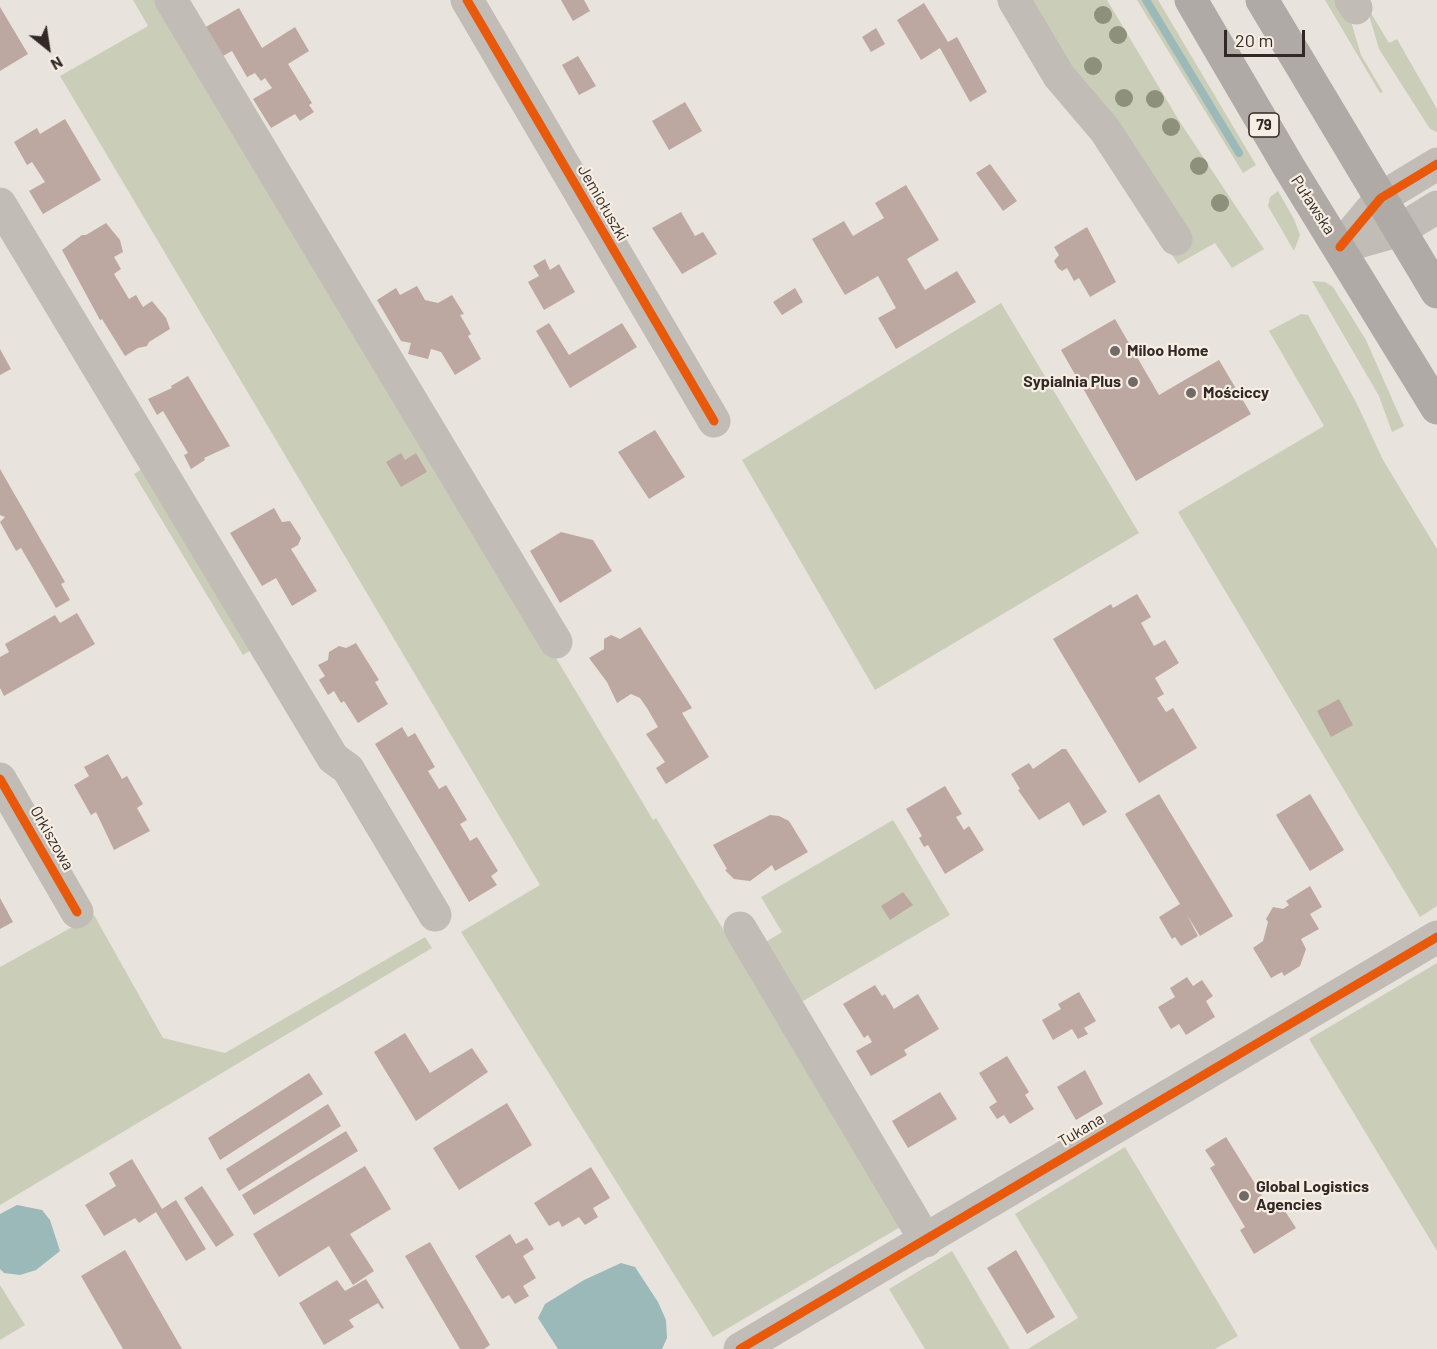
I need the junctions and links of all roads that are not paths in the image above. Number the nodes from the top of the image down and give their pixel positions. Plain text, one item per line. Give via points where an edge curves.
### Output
1 (171, 0) edge
2 (467, 0) edge
3 (1014, 0) edge
4 (1191, 0) edge
5 (1262, 0) edge
6 (1437, 164) edge
7 (1381, 198) junction
8 (0, 204) edge
9 (1437, 207) edge
10 (1400, 230) junction
11 (1176, 238) dead end
12 (1340, 247) junction
13 (1437, 292) edge
14 (1437, 408) edge
15 (714, 421) dead end
16 (556, 642) dead end
17 (0, 779) edge
18 (77, 912) dead end
19 (435, 915) dead end
20 (740, 928) dead end
21 (1437, 937) edge
22 (926, 1241) junction
23 (740, 1349) edge

1 - 16 street
2 - 15 street, Jemiołuszki
3 - 11 street via 1059,76 1105,130
4 - 12 main road, Puławska / 79
5 - 7 main road
6 - 7 street
7 - 10 main road
7 - 12 street
8 - 19 street via 333,758 348,768
9 - 10 street
10 - 12 street
10 - 13 main road
12 - 14 main road, Puławska / 79
17 - 18 street, Orkiszowa
20 - 22 street
21 - 22 street, Tukana
22 - 23 street, Tukana

